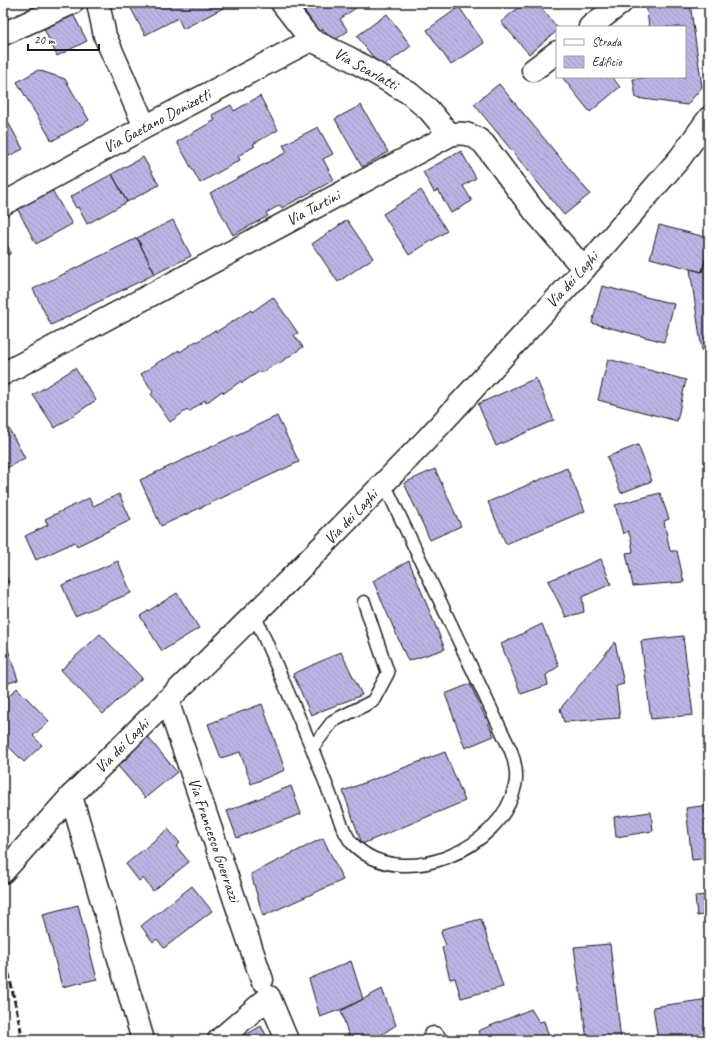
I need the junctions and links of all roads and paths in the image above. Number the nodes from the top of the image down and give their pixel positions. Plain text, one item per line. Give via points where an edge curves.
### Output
1 (72, 3) edge
2 (98, 3) edge
3 (282, 3) edge
4 (621, 3) edge
5 (591, 26) edge
6 (3, 34) edge
7 (311, 40) junction
8 (556, 53) edge
9 (533, 70) dead end
10 (709, 118) edge
11 (145, 127) junction
12 (450, 135) junction
13 (709, 141) edge
14 (680, 158) junction
15 (3, 204) edge
16 (584, 268) junction
17 (3, 374) edge
18 (384, 482) junction
19 (364, 602) dead end
20 (254, 614) junction
21 (167, 700) junction
22 (312, 748) junction
23 (71, 796) junction
24 (7, 868) edge
25 (262, 980) dead end
26 (143, 1040) edge
27 (219, 1040) edge
28 (287, 1040) edge

1 - 6 street
2 - 11 street via 105,36
3 - 7 street, Via Scarlatti
4 - 5 street
7 - 11 street, Via Gaetano Donizetti
7 - 12 street, Via Scarlatti via 349,58 412,96 429,110
8 - 9 street
10 - 14 street, Via dei Laghi
11 - 15 street, Via Gaetano Donizetti
12 - 16 street, Via Tartini via 465,133 484,144 534,212
12 - 17 street, Via Tartini
13 - 14 street, Via dei Laghi
14 - 16 street, Via dei Laghi
16 - 18 street, Via dei Laghi
18 - 20 street, Via dei Laghi
18 - 22 lane via 511,751 515,762 516,785 501,816 492,827 472,844 448,858 406,865 378,861 359,849 346,834
19 - 22 lane via 388,673 373,701 333,721
20 - 21 street, Via dei Laghi
20 - 22 lane
21 - 23 street, Via dei Laghi
21 - 25 street, Via Francesco Guerrazzi
23 - 24 street, Via dei Laghi
23 - 26 street
27 - 28 street via 269,997

